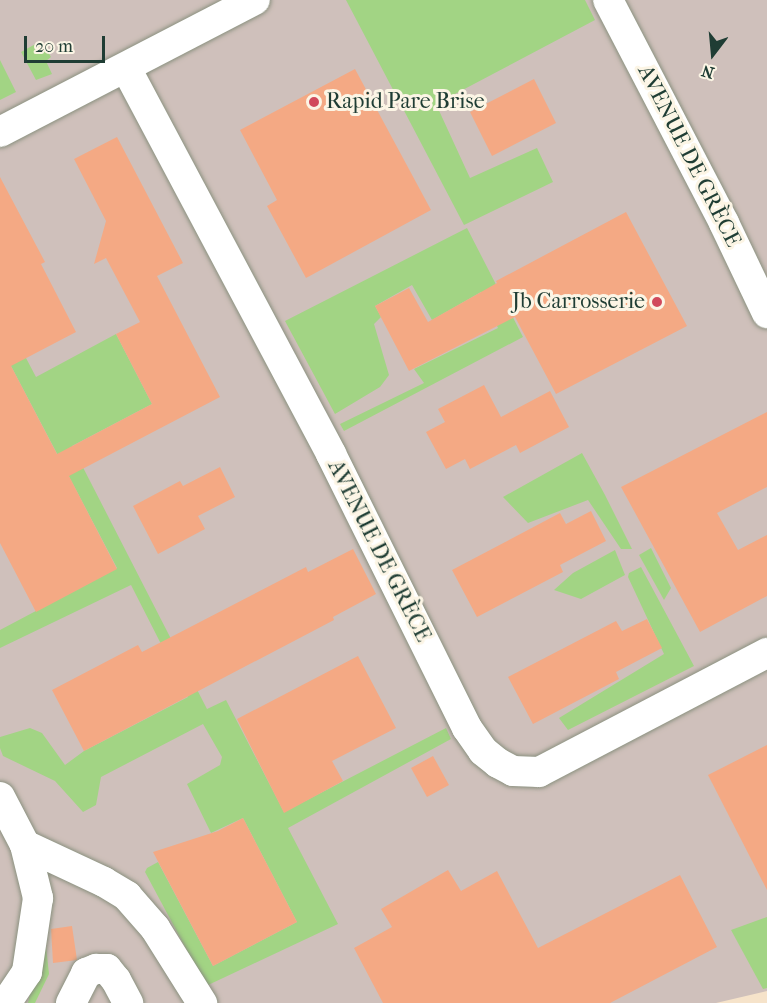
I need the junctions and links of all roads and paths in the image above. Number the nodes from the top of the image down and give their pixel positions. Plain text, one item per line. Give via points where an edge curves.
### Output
1 (255, 0) edge
2 (608, 0) edge
3 (126, 68) junction
4 (0, 132) edge
5 (767, 313) edge
6 (767, 653) edge
7 (0, 797) edge
8 (25, 845) junction
9 (10, 1001) edge
10 (71, 1003) edge
11 (128, 1003) edge
12 (202, 1003) edge

1 - 3 street
2 - 5 street, AVENUE DE GRÈCE
3 - 4 street
3 - 6 street, AVENUE DE GRÈCE via 326,444 467,728 483,751 513,771 539,771
7 - 8 street
8 - 9 street
8 - 12 street via 127,896 155,928
10 - 11 street via 86,973 96,969 107,969

